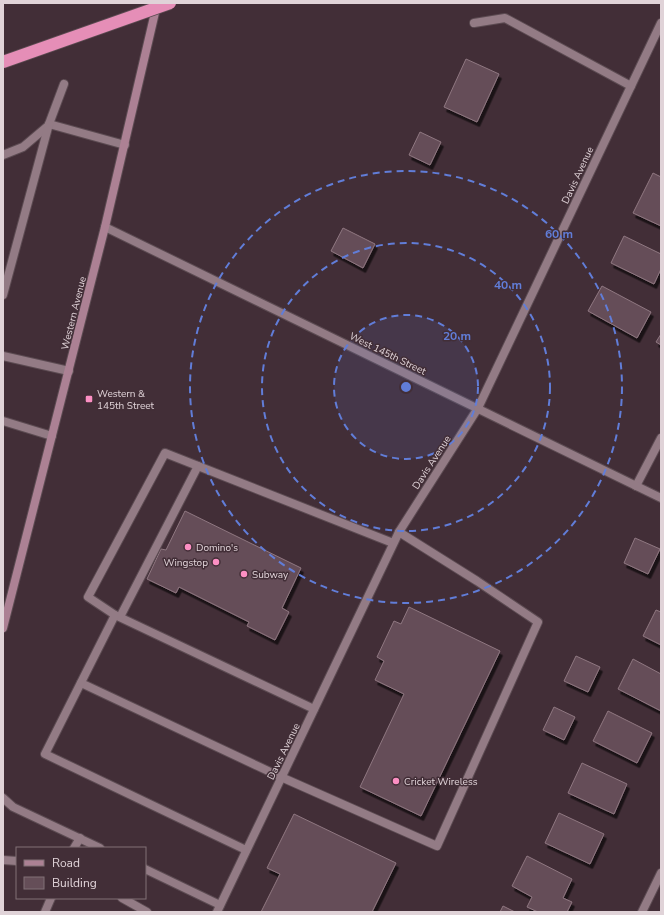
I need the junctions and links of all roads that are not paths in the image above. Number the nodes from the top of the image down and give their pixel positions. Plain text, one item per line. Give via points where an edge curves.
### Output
1 (158, 3) edge
2 (170, 3) edge
3 (474, 23) dead end
4 (661, 23) edge
5 (3, 62) edge
6 (64, 84) dead end
7 (631, 86) junction
8 (49, 124) junction
9 (124, 145) junction
10 (3, 155) edge
11 (106, 227) junction
12 (3, 295) edge
13 (3, 356) edge
14 (68, 371) junction
15 (478, 408) junction
16 (3, 421) edge
17 (52, 436) junction
18 (661, 438) edge
19 (198, 466) junction
20 (636, 486) junction
21 (661, 498) edge
22 (399, 532) junction
23 (394, 543) junction
24 (118, 616) junction
25 (4, 622) edge
26 (81, 683) junction
27 (314, 709) junction
28 (281, 777) junction
29 (3, 798) edge
30 (80, 838) junction
31 (75, 847) edge
32 (98, 847) edge
33 (246, 850) junction
34 (3, 860) edge
35 (16, 861) edge
36 (146, 870) edge
37 (661, 873) edge
38 (51, 899) edge
39 (124, 899) edge
40 (218, 908) edge
41 (45, 912) edge
42 (147, 912) edge
43 (642, 912) edge

1 - 9 main road, Western Avenue
2 - 5 highway, bridge
3 - 7 street via 505,18
4 - 7 street, Davis Avenue
6 - 8 street
7 - 15 street, Davis Avenue
8 - 9 street
8 - 10 street via 23,147
8 - 12 street
9 - 11 main road, Western Avenue
11 - 14 main road, Western Avenue
11 - 15 street, West 145th Street
13 - 14 street
14 - 17 main road, Western Avenue
15 - 20 street, West 145th Street
15 - 22 street, Davis Avenue
16 - 17 street
17 - 25 main road, Western Avenue
18 - 20 street
19 - 23 street
19 - 24 street
19 - 24 street via 165,453 88,597
20 - 21 street, West 145th Street
22 - 23 street, Davis Avenue
22 - 28 street via 538,622 437,846
23 - 27 street, Davis Avenue
24 - 26 street
24 - 27 street
26 - 28 street
26 - 33 street via 45,754
27 - 28 street, Davis Avenue
28 - 33 street, Davis Avenue
29 - 30 street via 13,807
30 - 31 street
30 - 32 street
33 - 40 street, Davis Avenue
34 - 35 street
36 - 40 street
37 - 43 street
38 - 41 street
39 - 42 street

